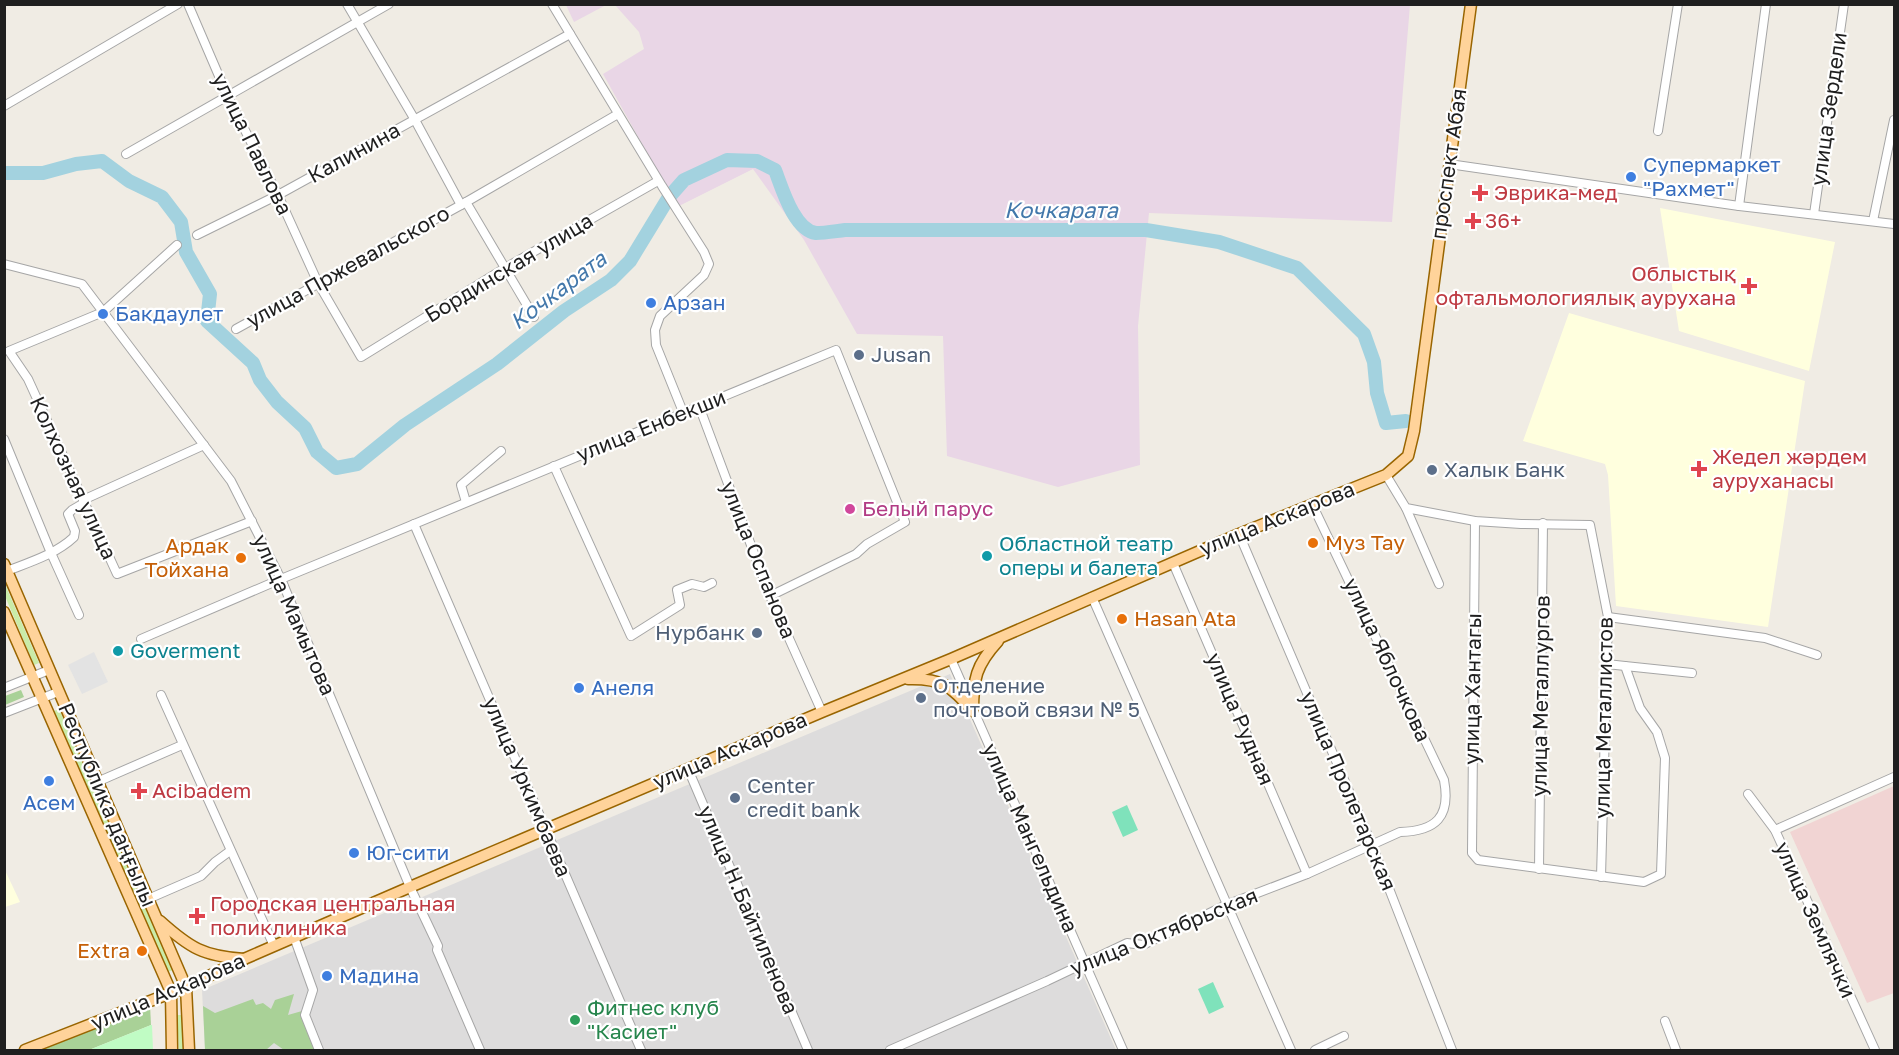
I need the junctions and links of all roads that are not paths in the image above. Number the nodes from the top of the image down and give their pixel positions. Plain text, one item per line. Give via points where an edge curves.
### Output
1 (178, 4) edge
2 (188, 4) edge
3 (347, 4) edge
4 (389, 4) edge
5 (552, 4) edge
6 (1471, 4) edge
7 (1678, 4) edge
8 (1766, 4) edge
9 (1844, 4) edge
10 (357, 22) junction
11 (570, 34) junction
12 (228, 97) junction
13 (4, 106) edge
14 (618, 114) junction
15 (415, 120) junction
16 (1894, 120) edge
17 (1658, 131) dead end
18 (126, 154) dead end
19 (1449, 164) junction
20 (658, 182) junction
21 (279, 195) junction
22 (464, 203) junction
23 (1739, 206) junction
24 (1814, 214) junction
25 (1873, 221) junction
26 (1894, 224) edge
27 (197, 235) dead end
28 (177, 245) dead end
29 (4, 264) edge
30 (505, 268) junction
31 (318, 283) junction
32 (103, 312) junction
33 (534, 317) dead end
34 (236, 329) dead end
35 (6, 349) edge
36 (361, 357) joint
37 (699, 406) junction
38 (683, 412) junction
39 (1414, 431) joint
40 (5, 442) edge
41 (204, 445) junction
42 (501, 451) dead end
43 (554, 466) junction
44 (1386, 475) junction
45 (84, 502) junction
46 (466, 502) junction
47 (1312, 504) junction
48 (1406, 508) junction
49 (252, 521) junction
50 (1475, 521) junction
51 (1542, 523) junction
52 (414, 524) junction
53 (1239, 534) junction
54 (51, 553) junction
55 (1173, 563) junction
56 (6, 568) edge
57 (281, 579) junction
58 (711, 583) dead end
59 (1439, 584) dead end
60 (770, 596) junction
61 (1092, 597) junction
62 (4, 612) edge
63 (79, 615) dead end
64 (1608, 617) junction
65 (1003, 636) junction
66 (141, 639) dead end
67 (1817, 655) dead end
68 (951, 659) junction
69 (1607, 664) junction
70 (1625, 666) junction
71 (49, 670) junction
72 (1692, 673) dead end
73 (33, 677) junction
74 (902, 680) junction
75 (4, 688) edge
76 (58, 692) junction
77 (161, 695) dead end
78 (42, 698) junction
79 (974, 711) junction
80 (822, 712) junction
81 (4, 713) edge
82 (182, 745) junction
83 (688, 770) junction
84 (1894, 777) edge
85 (97, 782) junction
86 (1748, 794) dead end
87 (1438, 819) joint
88 (546, 830) junction
89 (1775, 830) junction
90 (1372, 845) junction
91 (230, 851) junction
92 (1539, 869) junction
93 (1307, 874) junction
94 (1600, 877) junction
95 (410, 887) junction
96 (148, 899) junction
97 (1226, 905) junction
98 (156, 918) junction
99 (294, 937) junction
100 (274, 946) junction
101 (244, 959) junction
102 (1084, 962) junction
103 (186, 987) junction
104 (171, 992) junction
105 (1665, 1021) dead end
106 (1344, 1036) dead end
107 (26, 1050) edge
108 (172, 1050) edge
109 (189, 1050) edge
110 (320, 1050) edge
111 (480, 1050) edge
112 (640, 1050) edge
113 (808, 1050) edge
114 (890, 1050) edge
115 (1123, 1050) edge
116 (1291, 1050) edge
117 (1315, 1050) edge
118 (1452, 1050) edge
119 (1676, 1050) edge
120 (1875, 1050) edge

1 - 13 street
2 - 12 street, улица Павлова
3 - 10 street
4 - 10 street
5 - 11 street
6 - 19 main road, проспект Абая
7 - 17 street
8 - 23 street
9 - 24 street, улица Зердели
10 - 12 street
10 - 15 street
11 - 14 street
11 - 15 street, Калинина
12 - 18 street
12 - 21 street, улица Павлова
14 - 20 street
14 - 22 street, улица Пржевальского
15 - 21 street, Калинина
15 - 22 street
16 - 25 street
19 - 23 street
19 - 39 main road, проспект Абая
20 - 30 street, Бординская улица
20 - 38 street via 709,264 704,275 660,316 655,330 656,345
21 - 27 street, Калинина
21 - 31 street, улица Павлова
22 - 30 street
22 - 31 street, улица Пржевальского
23 - 24 street
24 - 25 street
25 - 26 street
28 - 32 street
29 - 32 street, улица Мамытова via 82,284
30 - 33 street
30 - 36 street, Бординская улица
31 - 34 street, улица Пржевальского
31 - 36 street, улица Павлова
32 - 35 street
32 - 41 street, улица Мамытова
35 - 45 street, Колхозная улица via 28,379
37 - 38 street, улица Енбекши
37 - 60 street, улица Оспанова
37 - 60 street, улица Енбекши via 836,350 905,522 867,543 856,554
38 - 43 street, улица Енбекши
39 - 44 main road, улица Аскарова via 1408,456
40 - 54 street
41 - 45 street
41 - 49 street, улица Мамытова via 231,481
42 - 46 street via 461,485
43 - 46 street, улица Енбекши
43 - 58 street via 631,636 680,605 678,590
44 - 47 main road, улица Аскарова
44 - 48 street
45 - 49 street, Колхозная улица via 117,574
45 - 54 street via 69,514 74,537
46 - 52 street, улица Енбекши
47 - 53 main road, улица Аскарова
47 - 87 street, улица Яблочкова via 1443,780 1446,794
48 - 50 street
48 - 59 street
49 - 57 street, улица Мамытова
50 - 51 street
50 - 92 street, улица Хантагы via 1472,853 1478,860
51 - 64 street, улица Металлистов via 1590,525
51 - 92 street, улица Металлургов
52 - 57 street, улица Енбекши
52 - 88 street, улица Уркимбаева
53 - 55 main road, улица Аскарова
53 - 90 street, улица Пролетарская
54 - 56 street
54 - 63 street
55 - 61 main road, улица Аскарова
55 - 93 street, улица Рудная
56 - 71 main road, Республика даңғылы
57 - 66 street, улица Енбекши
57 - 95 street, улица Мамытова
60 - 80 street, улица Оспанова
61 - 65 main road, улица Аскарова
61 - 97 street
62 - 73 main road, Республика даңғылы
64 - 67 street via 1765,638
64 - 69 street, улица Металлистов
65 - 68 main road, улица Аскарова
65 - 79 main road via 976,674
68 - 74 main road, улица Аскарова
68 - 79 street, улица Мангельдина
69 - 70 street
69 - 94 street, улица Металлистов
70 - 72 street
70 - 94 street via 1640,708 1657,732 1665,758 1661,874 1644,882
71 - 73 street
71 - 76 main road, Республика даңғылы
73 - 75 street
73 - 78 main road, Республика даңғылы
74 - 79 main road via 933,679 945,684
74 - 80 main road, улица Аскарова
76 - 78 street
76 - 85 main road, Республика даңғылы
77 - 82 street
78 - 81 street
78 - 104 main road, Республика даңғылы
79 - 102 street, улица Мангельдина
80 - 83 main road, улица Аскарова
82 - 85 street
82 - 91 street
83 - 88 main road, улица Аскарова
83 - 113 street, улица Н.Байтиленова
84 - 89 street
85 - 96 main road, Республика даңғылы
86 - 89 street, улица Землячки
87 - 90 street, улица Октябрьская via 1429,828 1400,832
88 - 95 main road, улица Аскарова
88 - 112 street, улица Уркимбаева
89 - 120 street, улица Землячки
90 - 93 street, улица Октябрьская
90 - 118 street, улица Пролетарская
91 - 96 street via 201,876
91 - 100 street
92 - 94 street
93 - 97 street, улица Октябрьская
95 - 99 main road, улица Аскарова
95 - 111 street, улица Мамытова
96 - 98 main road, Республика даңғылы
97 - 102 street, улица Октябрьская via 1143,945 1127,943
97 - 116 street
98 - 101 main road via 190,946 205,953
98 - 103 main road, Республика даңғылы
99 - 100 main road, улица Аскарова
99 - 110 street via 313,990 305,1015
100 - 101 main road, улица Аскарова
101 - 103 main road, улица Аскарова
102 - 114 street, улица Октябрьская
102 - 115 street, улица Мангельдина
103 - 104 main road, улица Аскарова
103 - 109 main road, Республика даңғылы
104 - 107 main road, улица Аскарова
104 - 108 main road, Республика даңғылы
105 - 119 street
106 - 117 street

